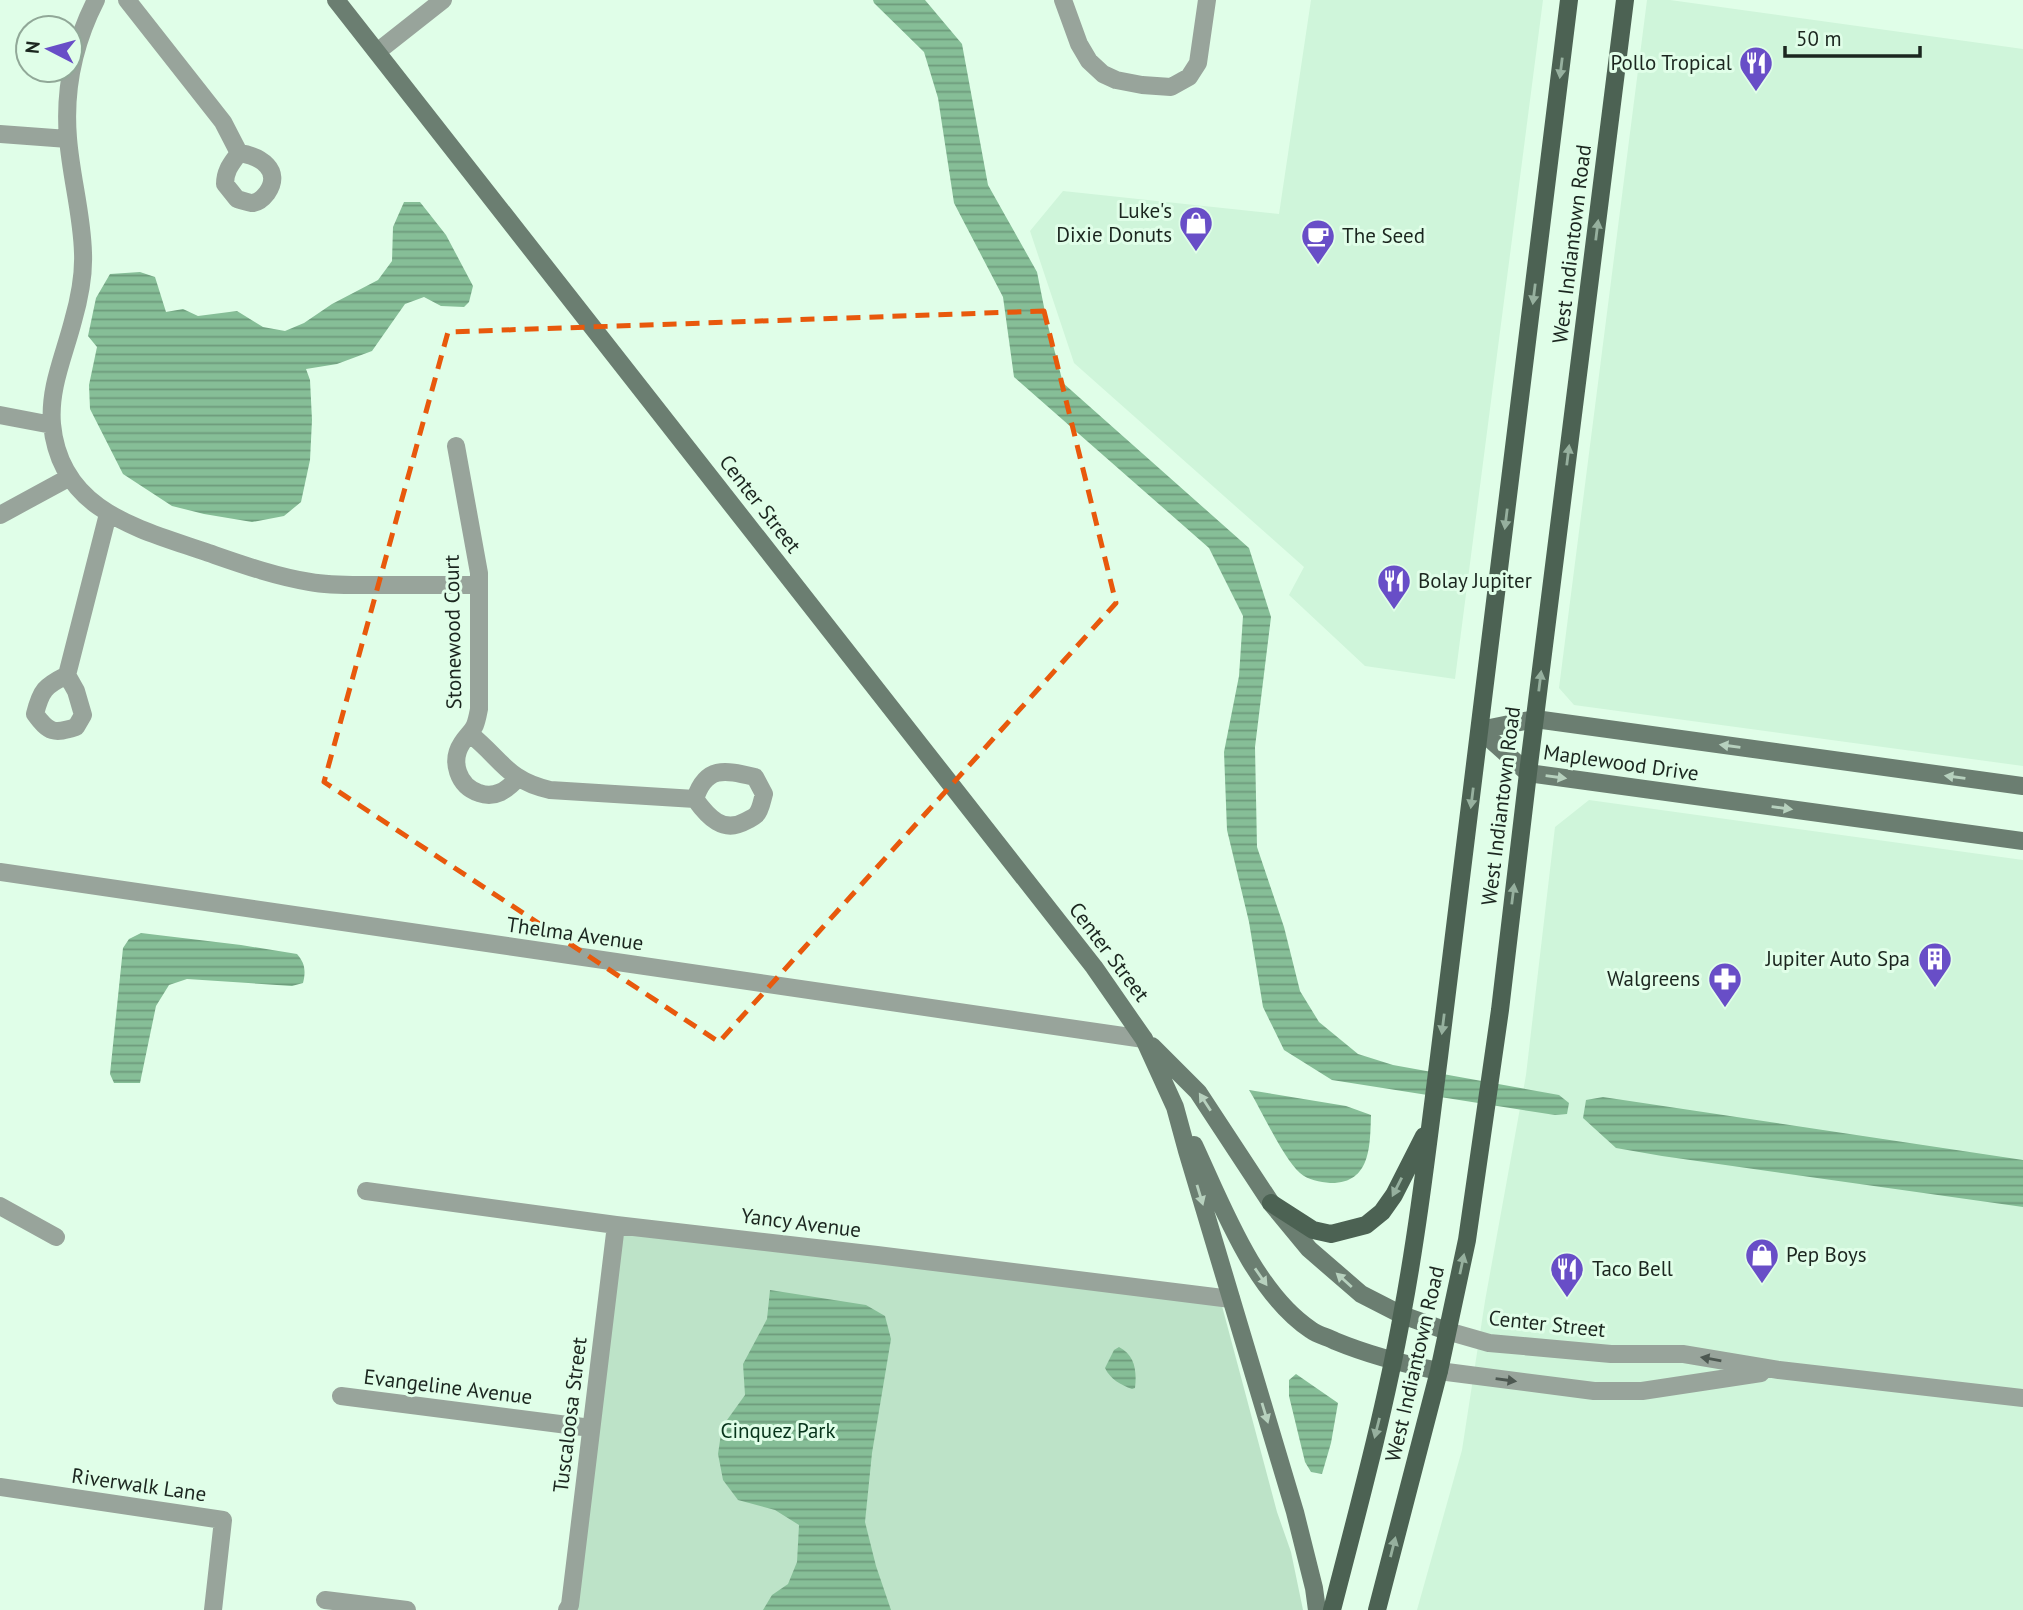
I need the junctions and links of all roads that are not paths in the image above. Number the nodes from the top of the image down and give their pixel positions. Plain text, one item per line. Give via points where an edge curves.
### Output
1 (96, 0) edge
2 (127, 0) edge
3 (335, 0) edge
4 (443, 0) edge
5 (1063, 0) edge
6 (1206, 0) edge
7 (1569, 0) edge
8 (1625, 0) edge
9 (377, 52) junction
10 (0, 134) edge
11 (68, 139) junction
12 (239, 153) dead end
13 (0, 415) edge
14 (52, 425) junction
15 (456, 446) dead end
16 (70, 477) junction
17 (108, 514) junction
18 (0, 515) edge
19 (479, 585) junction
20 (67, 675) dead end
21 (1535, 719) junction
22 (1480, 730) junction
23 (470, 734) junction
24 (1528, 773) junction
25 (517, 778) junction
26 (2023, 786) edge
27 (695, 799) dead end
28 (2023, 841) edge
29 (0, 872) edge
30 (1144, 1039) junction
31 (1175, 1107) junction
32 (1429, 1127) junction
33 (366, 1191) dead end
34 (1271, 1203) junction
35 (0, 1206) edge
36 (616, 1225) junction
37 (56, 1237) dead end
38 (1231, 1299) junction
39 (1402, 1315) junction
40 (1447, 1331) junction
41 (1393, 1362) junction
42 (1779, 1370) junction
43 (1438, 1371) junction
44 (341, 1396) dead end
45 (2023, 1398) edge
46 (591, 1428) junction
47 (0, 1487) edge
48 (325, 1600) dead end
49 (212, 1610) edge
50 (407, 1610) edge
51 (567, 1610) edge
52 (1317, 1610) edge
53 (1332, 1610) edge
54 (1377, 1610) edge

1 - 11 street via 69,79
2 - 12 street via 223,122
3 - 9 street, Center Street
4 - 9 street
5 - 6 street via 1079,44 1103,74 1129,83 1171,87 1189,77 1198,62
7 -> 22 main road, West Indiantown Road
21 -> 8 main road, West Indiantown Road
9 - 30 street, Center Street via 1094,967
10 - 11 street
11 - 14 street via 83,257 74,320 53,390
13 - 14 street
14 - 16 street
15 - 19 street, Stonewood Court
16 - 17 street
16 - 18 street
17 - 19 street via 272,575 336,585
17 - 20 street
19 - 23 street, Stonewood Court via 479,709
21 - 22 street, Maplewood Drive
21 - 24 main road, West Indiantown Road
26 -> 21 street, Maplewood Drive
22 - 24 street, Maplewood Drive
22 -> 32 main road, West Indiantown Road
23 - 25 street, Stonewood Court
23 - 25 street, Stonewood Court via 456,755 456,768 470,789 495,794
24 -> 28 street, Maplewood Drive
40 -> 24 main road, West Indiantown Road via 1467,1240
25 - 27 street, Stonewood Court via 550,790
29 - 30 street, Thelma Avenue
30 - 31 street, Center Street
34 -> 30 street, Center Street via 1198,1092
31 -> 38 street, Center Street
31 -> 41 street via 1248,1258 1288,1312 1312,1331
32 -> 34 main road via 1394,1195 1366,1225 1331,1234 1313,1230
32 - 39 main road, West Indiantown Road
33 - 36 street, Yancy Avenue
39 -> 34 street, Center Street via 1360,1294 1309,1249
35 - 37 street
36 - 38 street, Yancy Avenue
36 - 46 street, Tuscaloosa Street
38 -> 52 street, Center Street via 1294,1512
39 - 40 street, Center Street
39 - 41 main road, West Indiantown Road
42 -> 40 street, Center Street via 1684,1354 1611,1354 1489,1343
40 - 43 main road, West Indiantown Road
41 - 43 street
41 -> 53 main road, West Indiantown Road
43 -> 42 street, Center Street via 1541,1385 1642,1391
42 - 45 street, Center Street
54 -> 43 main road, West Indiantown Road
44 - 46 street, Evangeline Avenue
46 - 51 street, Tuscaloosa Street
47 - 49 street, Riverwalk Lane via 223,1520
48 - 50 street

